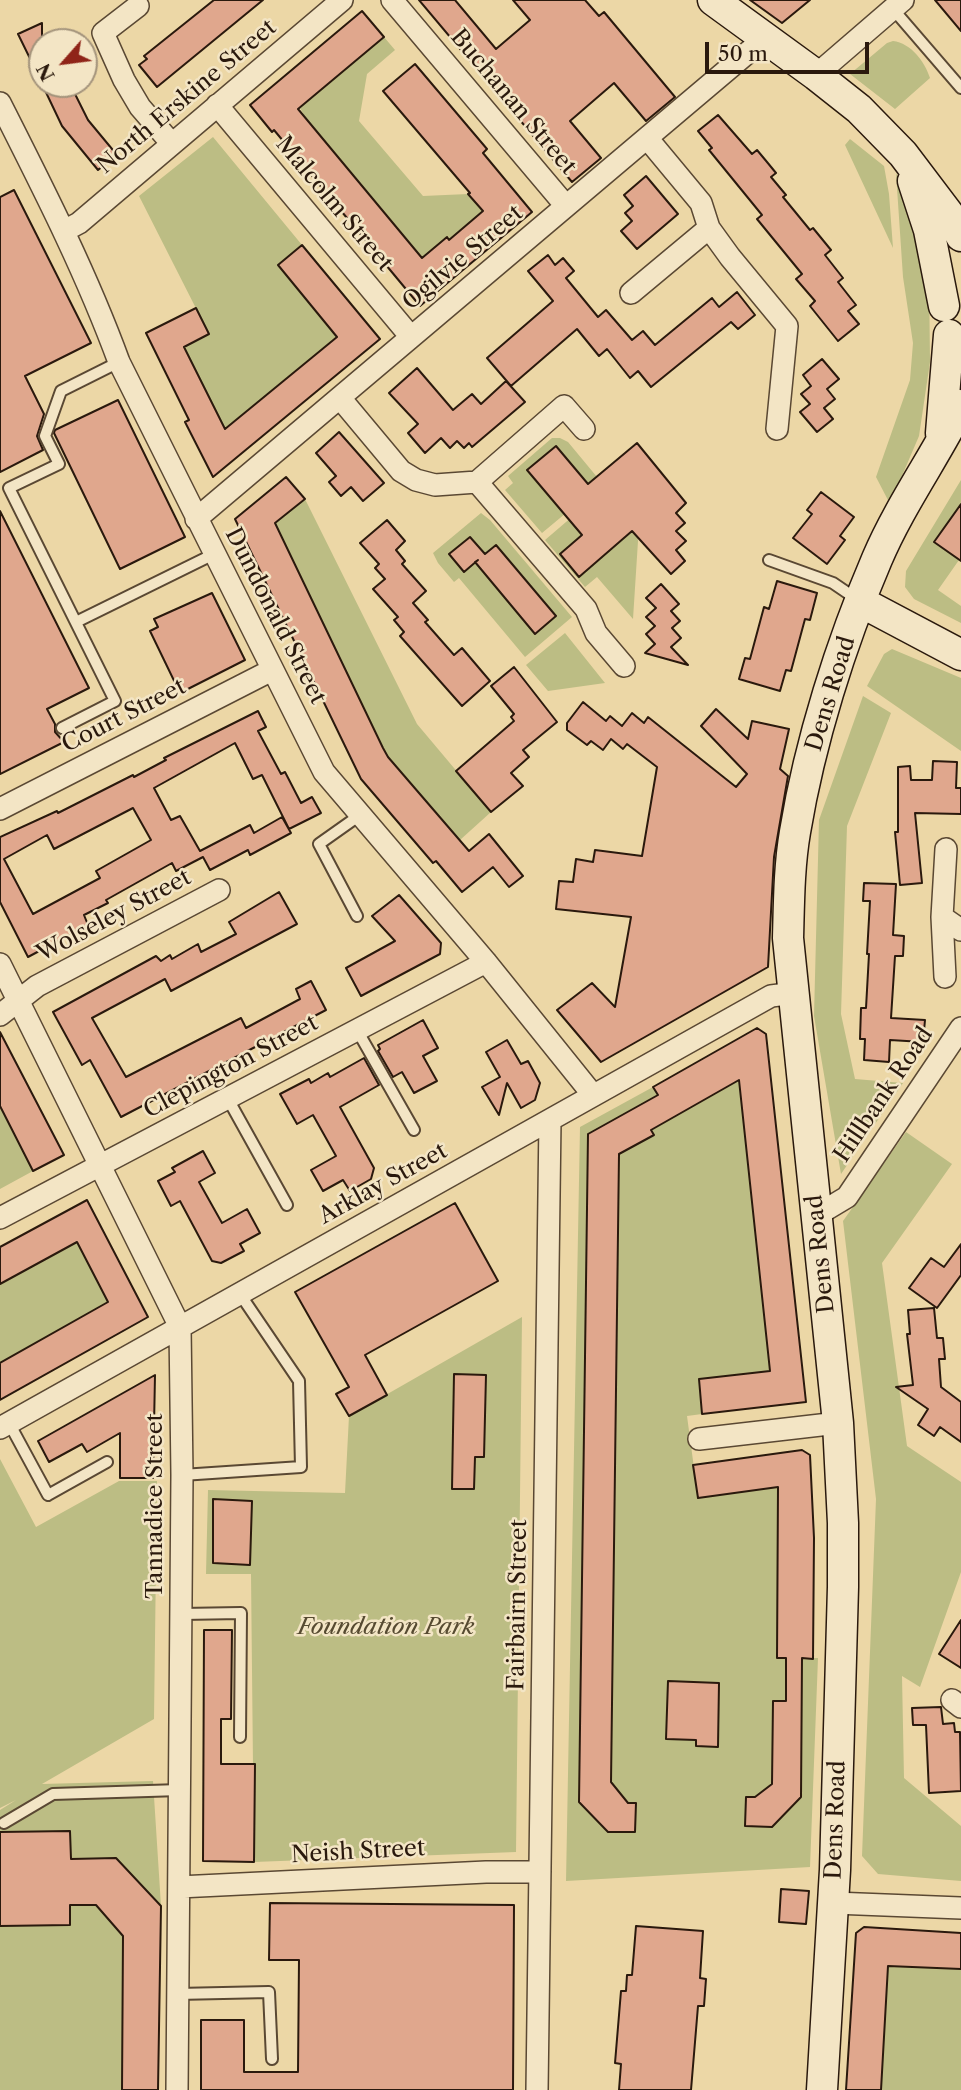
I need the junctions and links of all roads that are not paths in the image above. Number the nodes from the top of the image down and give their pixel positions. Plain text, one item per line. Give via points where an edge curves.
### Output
1 (342, 0) edge
2 (392, 0) edge
3 (713, 0) edge
4 (898, 4) edge
5 (138, 6) dead end
6 (765, 38) junction
7 (816, 75) junction
8 (961, 88) edge
9 (0, 103) edge
10 (217, 105) junction
11 (647, 138) junction
12 (172, 144) junction
13 (903, 154) junction
14 (566, 206) junction
15 (709, 228) junction
16 (64, 231) junction
17 (961, 236) edge
18 (631, 293) dead end
19 (952, 295) edge
20 (411, 337) junction
21 (955, 340) edge
22 (119, 362) junction
23 (340, 398) junction
24 (961, 405) edge
25 (584, 429) dead end
26 (777, 429) dead end
27 (940, 447) junction
28 (477, 482) junction
29 (196, 519) junction
30 (214, 554) junction
31 (769, 560) dead end
32 (861, 601) junction
33 (76, 622) junction
34 (961, 655) edge
35 (624, 666) dead end
36 (272, 670) junction
37 (62, 728) dead end
38 (0, 808) edge
39 (360, 815) junction
40 (946, 849) dead end
41 (219, 891) dead end
42 (357, 916) dead end
43 (942, 917) junction
44 (961, 930) edge
45 (486, 962) junction
46 (0, 964) edge
47 (945, 977) dead end
48 (795, 993) junction
49 (19, 1001) junction
50 (0, 1015) edge
51 (357, 1030) junction
52 (959, 1035) edge
53 (593, 1095) junction
54 (228, 1099) junction
55 (550, 1120) junction
56 (414, 1130) dead end
57 (100, 1164) junction
58 (287, 1205) dead end
59 (817, 1215) junction
60 (0, 1218) edge
61 (240, 1294) junction
62 (180, 1327) junction
63 (838, 1423) junction
64 (4, 1426) edge
65 (699, 1439) dead end
66 (107, 1462) dead end
67 (183, 1475) junction
68 (182, 1614) junction
69 (240, 1737) dead end
70 (180, 1790) junction
71 (4, 1823) dead end
72 (540, 1872) junction
73 (178, 1887) junction
74 (834, 1903) junction
75 (961, 1908) edge
76 (177, 1994) junction
77 (272, 2059) dead end
78 (177, 2090) edge
79 (537, 2090) edge
80 (822, 2090) edge

1 - 10 street, North Erskine Street
2 - 14 street, Buchanan Street
3 - 6 main road
4 - 7 street
4 - 8 lane
5 - 12 street via 103,33 139,107
6 - 7 main road
6 - 11 street, Ogilvie Street
7 - 13 main road via 859,109
9 - 16 street, Dundonald Street
10 - 12 street, North Erskine Street
10 - 20 street, Malcolm Street
11 - 14 street, Ogilvie Street
11 - 15 street via 701,204
12 - 16 street, North Erskine Street
13 - 17 main road
13 - 19 main road, Dens Road
14 - 20 street, Ogilvie Street
15 - 18 street
15 - 26 street via 786,326
16 - 22 street, Dundonald Street
19 - 21 main road, Dens Road via 943,316
20 - 23 street, Ogilvie Street
21 - 27 main road, Dens Road
22 - 29 street, Dundonald Street
22 - 33 lane via 61,391 45,436 59,464 9,488
23 - 28 street via 401,471 435,485
23 - 29 street, Ogilvie Street
24 - 27 main road, Dens Road
25 - 28 street via 564,406
27 - 32 main road, Dens Road via 891,531
28 - 35 street via 586,609 596,633
29 - 30 street, Dundonald Street
30 - 33 lane
30 - 36 street, Dundonald Street
31 - 32 lane via 833,583
32 - 34 main road
32 - 48 main road, Dens Road via 821,723 795,833 788,938
33 - 37 lane via 115,701
36 - 38 street, Court Street
36 - 39 street, Dundonald Street via 324,772
39 - 42 lane via 320,844
39 - 45 street, Dundonald Street
40 - 43 street
41 - 49 street, Wolseley Street via 37,986
43 - 44 street
43 - 47 street
45 - 51 street, Clepington Street
45 - 53 street, Dundonald Street
46 - 49 street, Tannadice Street
48 - 53 street, Arklay Street via 771,996
48 - 59 main road, Dens Road
49 - 50 street, Wolseley Street
49 - 57 street, Tannadice Street
51 - 54 street, Clepington Street
51 - 56 lane
52 - 59 street, Hillbank Road via 848,1196
53 - 55 street, Arklay Street
54 - 57 street, Clepington Street
54 - 58 lane
55 - 61 street, Arklay Street
55 - 72 street, Fairbairn Street
57 - 60 street, Clepington Street
57 - 62 street, Tannadice Street
59 - 63 main road, Dens Road
61 - 62 street, Arklay Street
61 - 67 lane via 299,1381 301,1466
62 - 64 street, Arklay Street
62 - 67 street, Tannadice Street
63 - 65 street
63 - 74 main road, Dens Road via 844,1587
64 - 66 lane via 48,1494
67 - 68 street, Tannadice Street
68 - 69 lane via 241,1614
68 - 70 street, Tannadice Street
70 - 71 lane via 53,1794
70 - 73 street, Tannadice Street
72 - 73 street, Neish Street
72 - 79 street, Fairbairn Street
73 - 76 street, Tannadice Street
74 - 75 street
74 - 80 main road, Dens Road
76 - 77 lane via 269,1992
76 - 78 street, Tannadice Street

